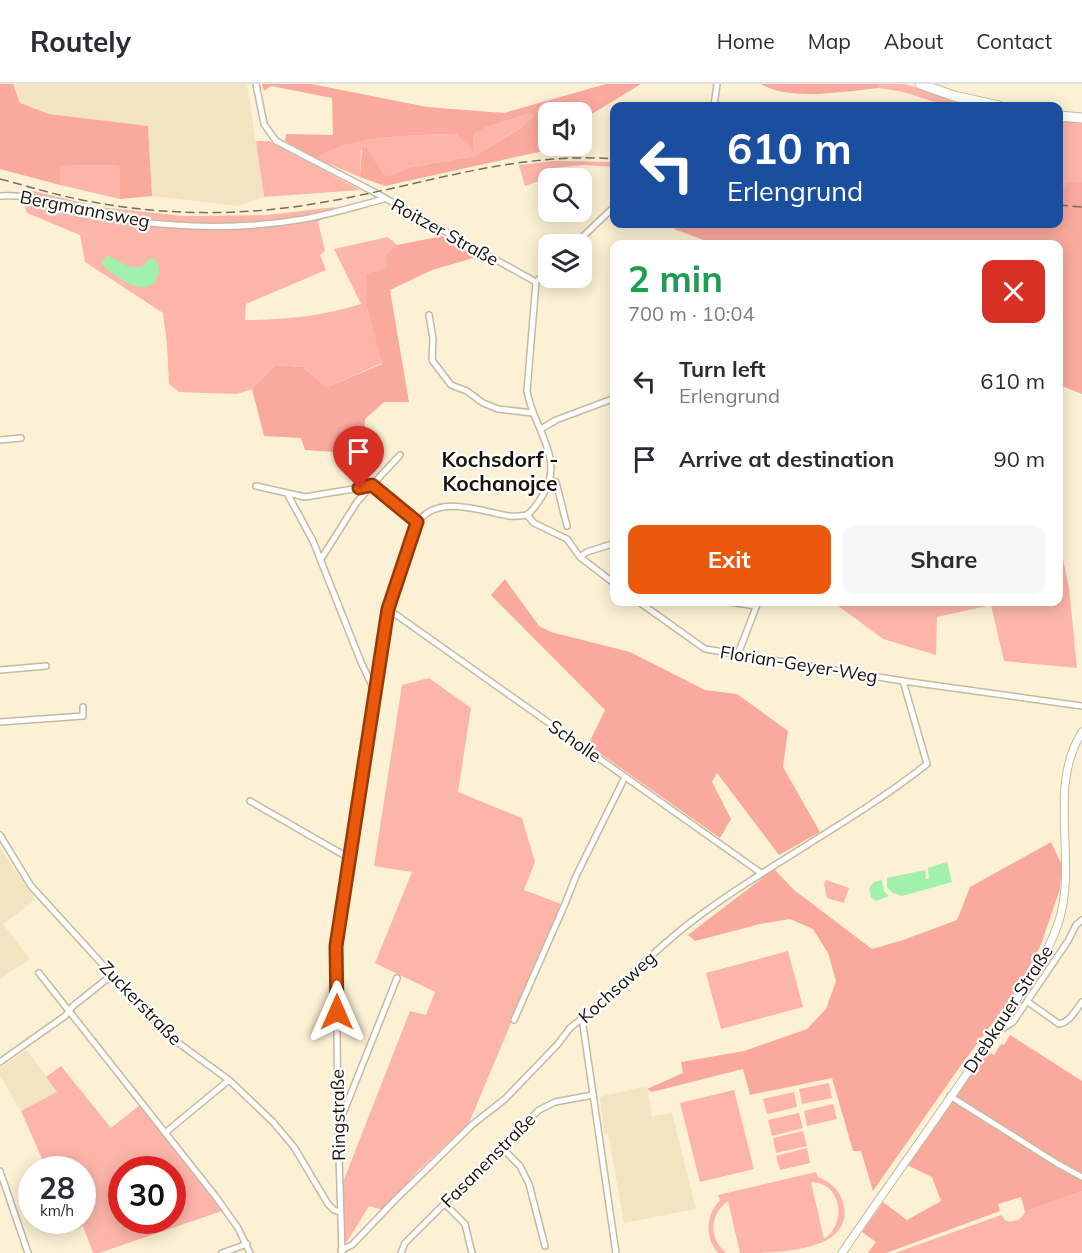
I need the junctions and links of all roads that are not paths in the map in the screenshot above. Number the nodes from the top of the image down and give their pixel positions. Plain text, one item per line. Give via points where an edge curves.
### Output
1 (256, 84) edge
2 (717, 84) edge
3 (920, 84) edge
4 (715, 102) edge
5 (981, 102) edge
6 (1063, 116) edge
7 (1082, 118) edge
8 (0, 196) edge
9 (384, 199) junction
10 (610, 211) edge
11 (586, 234) edge
12 (537, 282) joint
13 (429, 315) dead end
14 (610, 400) edge
15 (533, 413) junction
16 (541, 429) junction
17 (21, 438) dead end
18 (0, 440) edge
19 (400, 454) dead end
20 (550, 480) junction
21 (372, 485) junction
22 (256, 486) dead end
23 (288, 495) junction
24 (527, 515) junction
25 (417, 522) junction
26 (567, 526) dead end
27 (610, 545) edge
28 (579, 557) junction
29 (321, 559) junction
30 (610, 580) edge
31 (645, 606) edge
32 (756, 606) edge
33 (388, 609) junction
34 (738, 654) junction
35 (46, 666) dead end
36 (0, 669) edge
37 (903, 681) junction
38 (375, 691) junction
39 (1082, 706) edge
40 (82, 707) dead end
41 (0, 722) edge
42 (1082, 732) edge
43 (927, 764) joint
44 (626, 777) junction
45 (250, 801) dead end
46 (0, 835) edge
47 (349, 858) junction
48 (761, 873) junction
49 (1082, 920) edge
50 (39, 973) dead end
51 (112, 975) junction
52 (397, 978) dead end
53 (1028, 1002) junction
54 (1082, 1002) edge
55 (70, 1010) junction
56 (582, 1018) junction
57 (514, 1020) dead end
58 (999, 1026) junction
59 (0, 1062) edge
60 (229, 1080) junction
61 (593, 1095) junction
62 (950, 1096) junction
63 (338, 1126) junction
64 (166, 1132) junction
65 (501, 1146) junction
66 (0, 1171) edge
67 (1082, 1177) edge
68 (444, 1203) junction
69 (340, 1212) junction
70 (247, 1244) junction
71 (545, 1246) dead end
72 (342, 1251) edge
73 (28, 1253) edge
74 (222, 1253) edge
75 (250, 1253) edge
76 (401, 1253) edge
77 (472, 1253) edge
78 (616, 1253) edge
79 (842, 1253) edge

1 - 9 street, Roitzer Straße via 264,124 276,141
2 - 4 street
3 - 5 main road
6 - 7 main road
8 - 9 street, Bergmannsweg via 35,197 126,220 206,225 302,219
9 - 12 street, Roitzer Straße
10 - 11 street
12 - 15 street via 527,391
13 - 15 street via 432,360 451,385 483,404
14 - 16 street
15 - 16 street
16 - 20 street via 551,458
17 - 18 street
19 - 21 street
20 - 24 street via 537,506
20 - 26 street via 556,482
21 - 23 street via 305,497
21 - 25 street
21 - 29 street
22 - 23 street
23 - 29 street
24 - 25 street via 512,517 463,506 438,509
24 - 28 street via 534,523 567,539
25 - 33 street, Ringstraße
27 - 28 street
28 - 30 street
29 - 38 street
31 - 34 street, Florian-Geyer-Weg via 705,649
32 - 34 street
33 - 38 street, Ringstraße
33 - 44 street, Scholle
34 - 37 street, Florian-Geyer-Weg
35 - 36 street
37 - 39 street, Florian-Geyer-Weg
37 - 43 street, Florian-Geyer-Weg
38 - 47 street, Ringstraße
40 - 41 street via 83,716
42 - 58 street, Drebkauer Straße via 1068,771 1064,900 1059,921 1050,946
43 - 48 street, Kochsaweg
44 - 48 street, Scholle
44 - 57 street via 576,876
45 - 47 street
46 - 51 street, Zuckerstraße via 31,886
47 - 63 street, Ringstraße via 336,946
48 - 56 street, Kochsaweg via 690,923
49 - 53 street
50 - 55 street
51 - 55 street
51 - 60 street, Zuckerstraße via 166,1034
52 - 63 street
53 - 54 street via 1059,1024 1070,1018
53 - 58 street via 1010,1026
55 - 59 street
55 - 64 street
56 - 61 street
56 - 72 street, Kochsaweg via 505,1100 473,1124
58 - 62 street, Drebkauer Straße
60 - 64 street
60 - 69 street, Zuckerstraße via 273,1122 294,1147 328,1204
61 - 65 street, Fasanenstraße via 546,1105
61 - 78 street
62 - 67 street
62 - 79 street, Drebkauer Straße
63 - 69 street, Ringstraße
64 - 70 street
65 - 68 street, Fasanenstraße
65 - 71 street via 520,1166 529,1184
66 - 73 street
68 - 76 street, Fasanenstraße via 405,1243
68 - 77 street via 465,1224
69 - 72 street, Ringstraße
70 - 74 street
70 - 75 street

